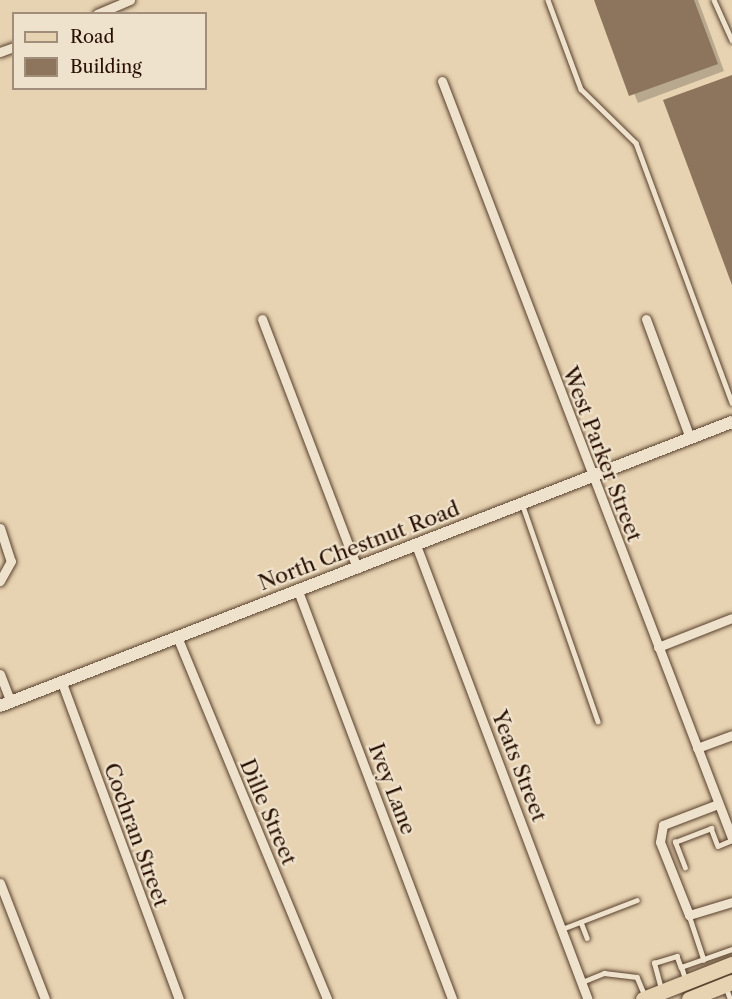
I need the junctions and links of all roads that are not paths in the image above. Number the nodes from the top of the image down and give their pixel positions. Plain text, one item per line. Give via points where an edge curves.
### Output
1 (130, 0) edge
2 (548, 0) edge
3 (714, 0) edge
4 (102, 12) edge
5 (732, 40) edge
6 (442, 81) dead end
7 (262, 319) dead end
8 (646, 319) dead end
9 (732, 403) edge
10 (732, 422) edge
11 (690, 438) junction
12 (592, 476) junction
13 (522, 503) junction
14 (0, 528) edge
15 (416, 545) junction
16 (357, 568) junction
17 (0, 581) edge
18 (298, 591) junction
19 (732, 618) edge
20 (178, 639) junction
21 (658, 647) junction
22 (0, 674) edge
23 (62, 683) junction
24 (5, 704) edge
25 (598, 721) dead end
26 (732, 735) edge
27 (697, 748) junction
28 (718, 804) junction
29 (732, 839) edge
30 (685, 868) dead end
31 (0, 884) edge
32 (637, 900) dead end
33 (732, 902) edge
34 (689, 915) junction
35 (581, 922) junction
36 (562, 929) junction
37 (587, 938) dead end
38 (732, 949) edge
39 (704, 960) junction
40 (732, 964) edge
41 (683, 975) junction
42 (582, 981) junction
43 (662, 991) junction
44 (729, 992) edge
45 (709, 995) edge
46 (45, 999) edge
47 (179, 999) edge
48 (327, 999) edge
49 (452, 999) edge
50 (588, 999) edge
51 (644, 999) edge
52 (689, 999) edge

1 - 4 street
2 - 9 lane via 580,89 636,143
3 - 5 lane
6 - 12 street, West Parker Street
7 - 16 street
8 - 11 street
10 - 11 street, North Chestnut Road
11 - 12 street, North Chestnut Road
12 - 13 street, North Chestnut Road
12 - 21 street, West Parker Street
13 - 15 street, North Chestnut Road
13 - 25 lane
14 - 17 street via 11,561
15 - 16 street, North Chestnut Road
15 - 36 street, Yeats Street
16 - 18 street, North Chestnut Road
18 - 20 street, North Chestnut Road
18 - 49 street, Ivey Lane
19 - 21 street
20 - 23 street, North Chestnut Road
20 - 48 street, Dille Street
21 - 27 street, West Parker Street
22 - 24 street
23 - 24 street, North Chestnut Road
23 - 47 street, Cochran Street
26 - 27 street
27 - 28 street, West Parker Street
28 - 29 street, West Parker Street
28 - 34 street via 663,825 660,842
29 - 30 lane via 718,846 711,828 675,842
31 - 46 street
32 - 35 lane
33 - 34 street
34 - 39 lane
35 - 36 lane
35 - 37 lane
36 - 42 street, Yeats Street
38 - 39 lane
39 - 41 lane
40 - 41 main road
41 - 43 main road
41 - 43 lane via 676,956 654,963
42 - 50 street, Yeats Street
42 - 51 lane via 604,973 637,977
43 - 51 main road
44 - 45 main road
45 - 52 main road

